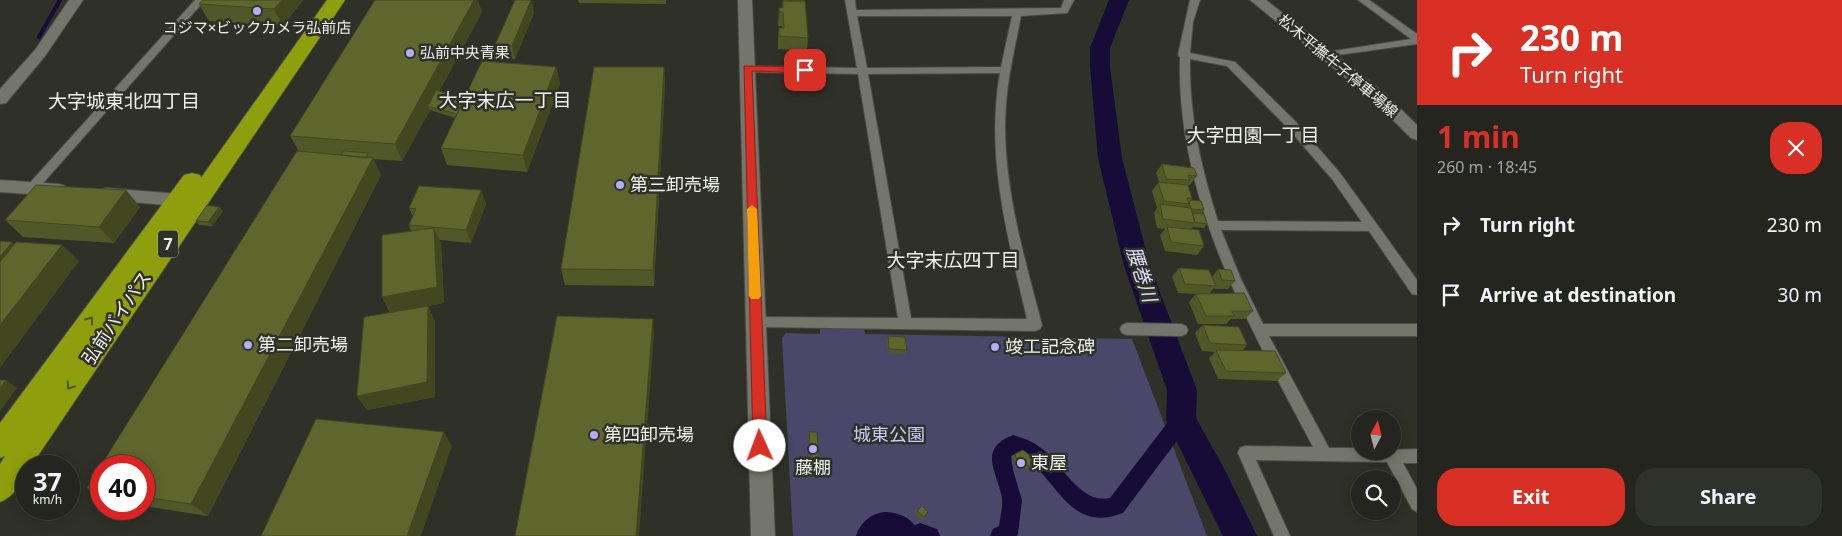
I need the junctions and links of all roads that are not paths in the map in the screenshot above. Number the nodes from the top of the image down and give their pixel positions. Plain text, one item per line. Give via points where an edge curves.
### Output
1 (76, 0) edge
2 (200, 0) edge
3 (321, 0) edge
4 (336, 0) edge
5 (745, 0) edge
6 (850, 0) edge
7 (940, 0) edge
8 (1069, 0) edge
9 (1195, 0) edge
10 (1258, 0) edge
11 (1363, 0) edge
12 (853, 13) junction
13 (944, 13) junction
14 (1017, 13) junction
15 (1417, 40) edge
16 (1183, 55) junction
17 (1327, 55) junction
18 (747, 68) junction
19 (1005, 70) junction
20 (863, 71) junction
21 (0, 99) edge
22 (1417, 134) edge
23 (0, 186) edge
24 (32, 188) junction
25 (72, 191) edge
26 (91, 193) edge
27 (187, 201) junction
28 (1213, 225) junction
29 (1374, 227) junction
30 (1417, 290) edge
31 (756, 322) junction
32 (905, 323) junction
33 (1127, 329) dead end
34 (1182, 330) dead end
35 (1260, 330) junction
36 (1417, 330) edge
37 (0, 444) edge
38 (1325, 455) junction
39 (1351, 455) edge
40 (1401, 456) edge
41 (1417, 456) edge
42 (1393, 460) edge
43 (0, 488) edge
44 (1417, 504) edge
45 (763, 536) edge
46 (1282, 536) edge

1 - 21 street via 40,53
2 - 24 street
3 - 27 highway, 弘前バイパス / 7
4 - 27 highway, 弘前バイパス / 7
5 - 18 street
6 - 12 street
7 - 13 street
8 - 14 street via 1064,11
9 - 16 street
10 - 17 street, 松木平撫牛子停車場線
11 - 15 street
12 - 13 street
12 - 20 street
13 - 14 street
14 - 19 street
15 - 17 street
16 - 28 street via 1195,166
16 - 29 street via 1231,64 1319,156
17 - 22 street, 松木平撫牛子停車場線 via 1378,96
18 - 20 street
18 - 31 street
19 - 20 street
19 - 32 street via 1000,142 1007,204 1035,325
20 - 32 street
23 - 24 street
24 - 25 street
26 - 27 street
37 -> 27 highway, 弘前バイパス / 7
27 -> 43 highway, 弘前バイパス / 7
28 - 29 street
28 - 35 street
29 - 30 street
31 - 32 street
31 - 45 street
33 - 34 street
35 - 36 street
35 - 38 street
38 - 39 street
38 - 46 street via 1245,454
40 - 41 street
42 - 44 street

